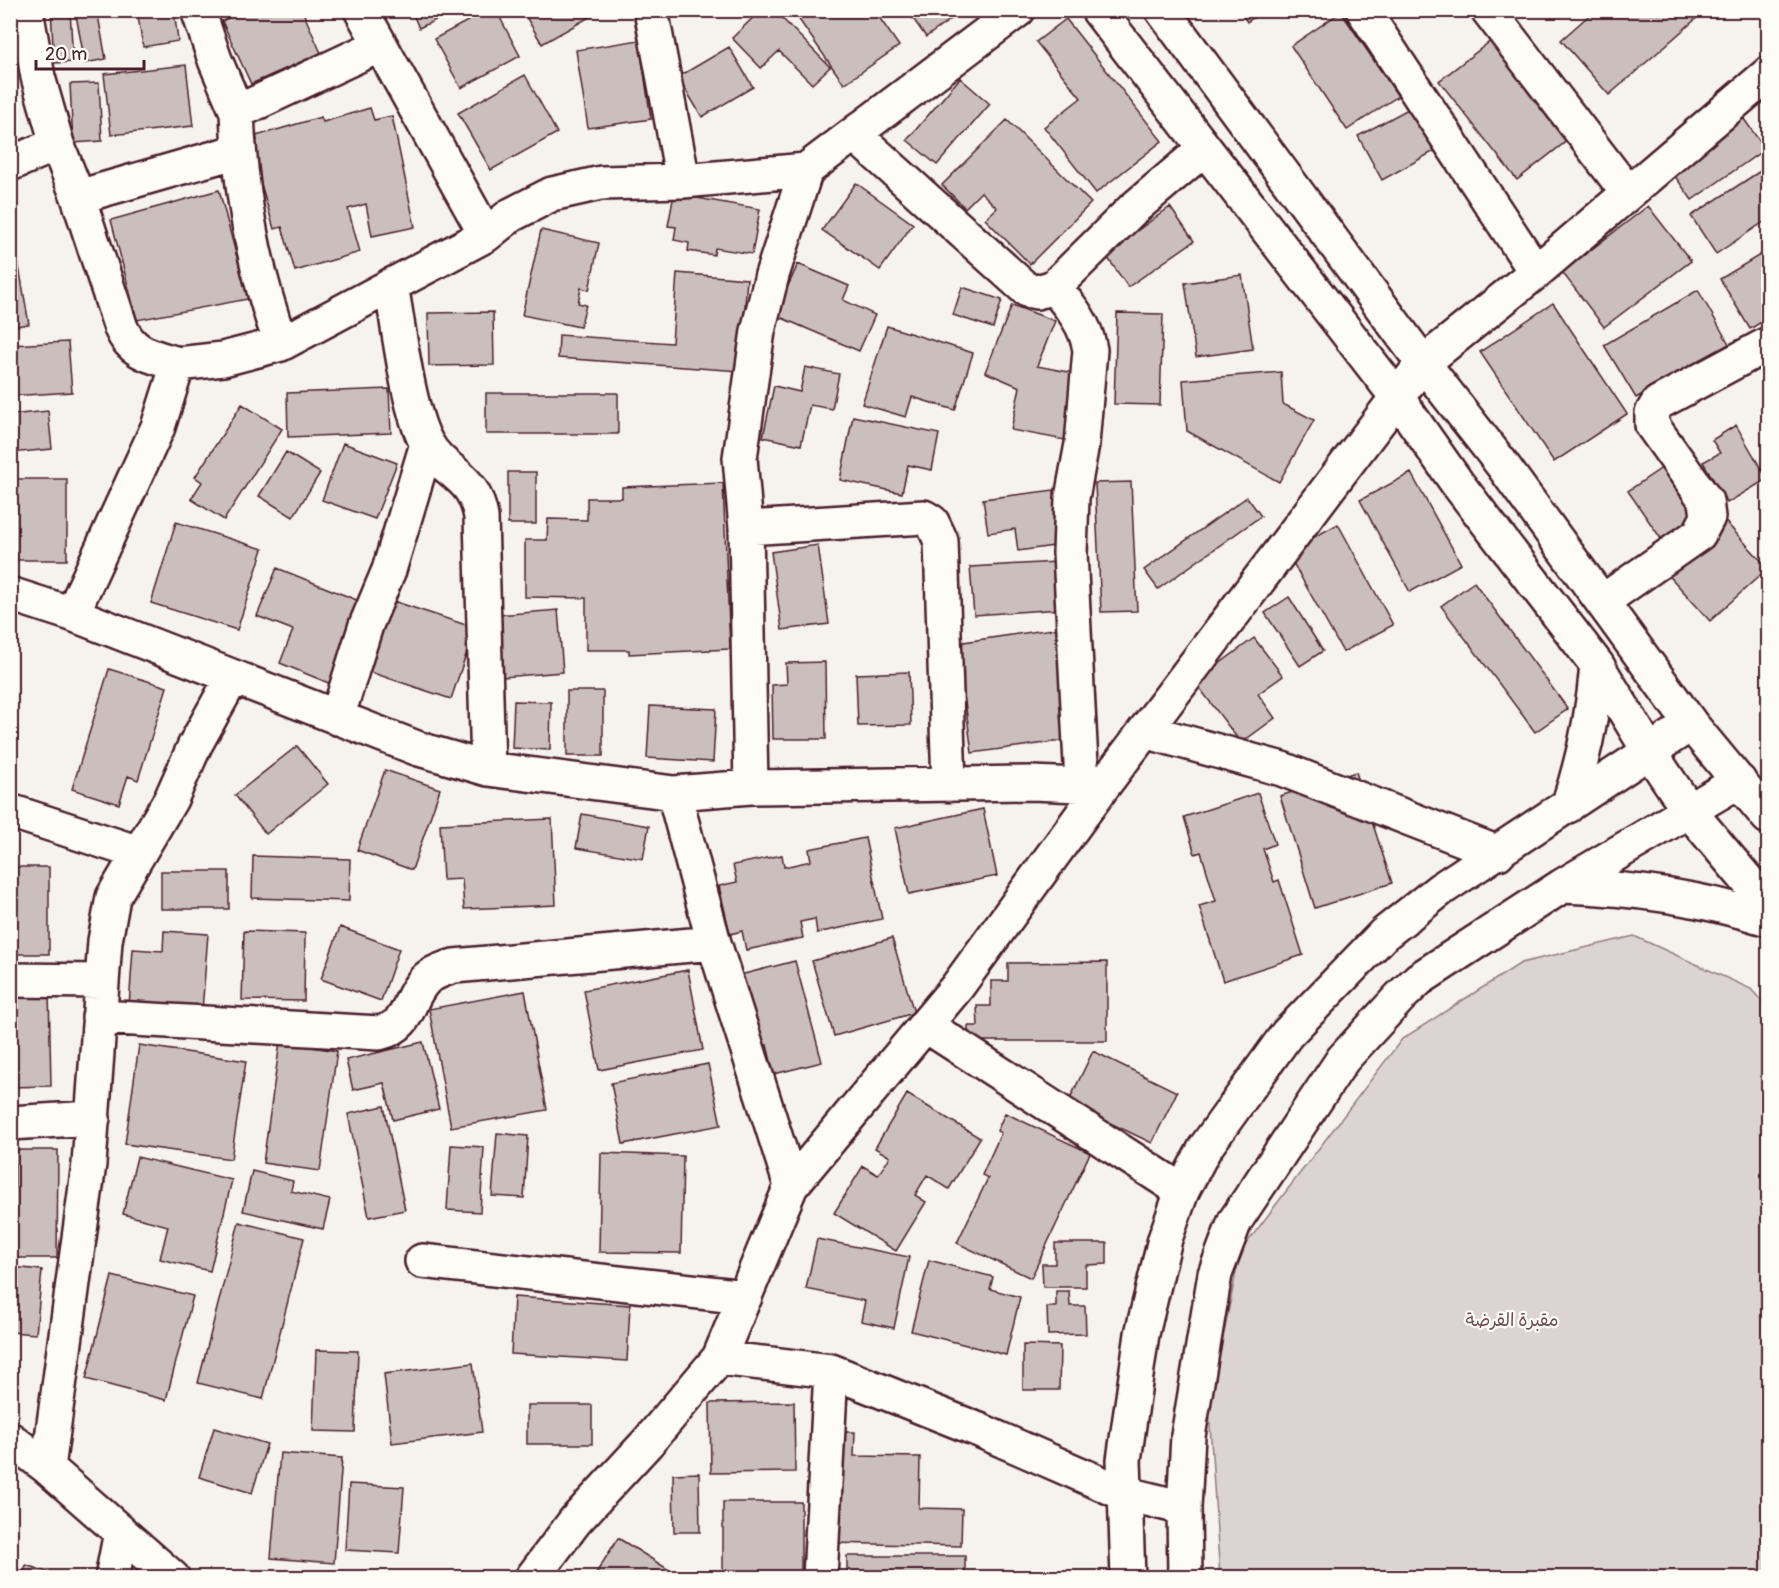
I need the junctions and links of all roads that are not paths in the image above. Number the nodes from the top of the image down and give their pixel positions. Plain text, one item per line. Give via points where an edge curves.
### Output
1 (26, 10) edge
2 (198, 10) edge
3 (361, 10) edge
4 (651, 10) edge
5 (1018, 10) edge
6 (1098, 10) edge
7 (1162, 10) edge
8 (1363, 10) edge
9 (1488, 10) edge
10 (378, 46) junction
11 (1768, 77) edge
12 (237, 112) junction
13 (854, 134) junction
14 (57, 144) junction
15 (1204, 149) junction
16 (238, 151) junction
17 (10, 164) edge
18 (806, 170) junction
19 (684, 181) junction
20 (1628, 193) junction
21 (78, 197) junction
22 (486, 235) junction
23 (1536, 272) junction
24 (391, 285) junction
25 (1054, 287) junction
26 (281, 344) junction
27 (1768, 344) edge
28 (1423, 363) junction
29 (178, 364) junction
30 (1396, 396) junction
31 (427, 444) junction
32 (746, 528) junction
33 (10, 594) edge
34 (1602, 601) junction
35 (72, 614) junction
36 (1597, 665) junction
37 (232, 678) junction
38 (336, 718) junction
39 (1691, 724) junction
40 (1145, 731) junction
41 (1649, 751) junction
42 (488, 769) junction
43 (1740, 781) junction
44 (1093, 784) junction
45 (949, 785) junction
46 (751, 787) junction
47 (674, 793) junction
48 (1568, 806) junction
49 (10, 811) edge
50 (1690, 812) junction
51 (1768, 814) edge
52 (139, 853) junction
53 (1498, 853) junction
54 (1562, 886) junction
55 (1768, 904) edge
56 (1768, 919) edge
57 (714, 943) junction
58 (10, 980) edge
59 (102, 981) junction
60 (99, 1017) junction
61 (925, 1025) junction
62 (93, 1118) junction
63 (10, 1123) edge
64 (791, 1186) junction
65 (1182, 1191) junction
66 (422, 1261) dead end
67 (745, 1297) junction
68 (720, 1358) junction
69 (831, 1371) junction
70 (10, 1440) edge
71 (48, 1468) junction
72 (1123, 1493) junction
73 (1184, 1508) junction
74 (121, 1532) junction
75 (112, 1578) edge
76 (173, 1578) edge
77 (531, 1578) edge
78 (820, 1578) edge
79 (1128, 1578) edge
80 (1185, 1578) edge

1 - 14 street via 38,77
2 - 12 street
3 - 10 street
4 - 19 street
5 - 13 street
6 - 15 street
7 - 28 street
8 - 23 street
9 - 20 street
10 - 12 street
10 - 22 street
11 - 20 street
12 - 16 street
13 - 18 street
13 - 25 street via 1027,290 1037,292
14 - 17 street
14 - 21 street
15 - 25 street via 1132,210
15 - 30 street
16 - 21 street
16 - 26 street via 249,229
18 - 19 street
18 - 32 street via 758,331 740,458
19 - 22 street via 601,183 552,194 511,215
20 - 23 street
21 - 29 street via 127,342 145,354
22 - 24 street
23 - 28 street
24 - 26 street
24 - 31 street via 411,392
25 - 44 street via 1078,316 1089,338 1090,350 1082,444 1072,498 1070,553
26 - 29 street via 223,359
27 - 34 street via 1658,403 1652,413 1652,424 1706,501 1708,518 1699,534
28 - 30 street
28 - 34 street
29 - 35 street via 153,438
30 - 36 street
30 - 40 street
31 - 38 street via 389,570 366,625
31 - 42 street via 470,485 478,500
32 - 45 street via 894,518 924,518 932,522 941,542
32 - 46 street
33 - 35 street
34 - 39 street
35 - 37 street
36 - 41 street
36 - 48 street via 1593,713
37 - 38 street
37 - 52 street
38 - 42 street
39 - 41 street
39 - 43 street
40 - 44 street
40 - 53 street via 1282,769
41 - 48 street
41 - 50 street
42 - 47 street
43 - 50 street
43 - 51 street
44 - 45 street
44 - 61 street via 957,987
45 - 46 street
46 - 47 street
47 - 57 street
48 - 53 street
49 - 52 street
50 - 54 street
50 - 55 street
52 - 59 street via 112,897
53 - 65 street via 1441,889 1384,934 1287,1034 1204,1148
54 - 56 street via 1653,892
54 - 73 street via 1419,979 1400,997 1343,1059 1235,1221 1215,1274 1188,1436
57 - 60 street via 454,966 425,980 405,1017 393,1030 380,1033
57 - 64 street
58 - 59 street
59 - 60 street
60 - 62 street
61 - 64 street
61 - 65 street
62 - 63 street
62 - 71 street
64 - 67 street
65 - 72 street via 1165,1239 1142,1334
66 - 67 street
67 - 68 street
68 - 69 street
68 - 77 street via 575,1521
69 - 72 street via 980,1430
69 - 78 street
70 - 71 street
71 - 74 street
72 - 73 street
72 - 79 street
73 - 80 street
74 - 75 street
74 - 76 street

